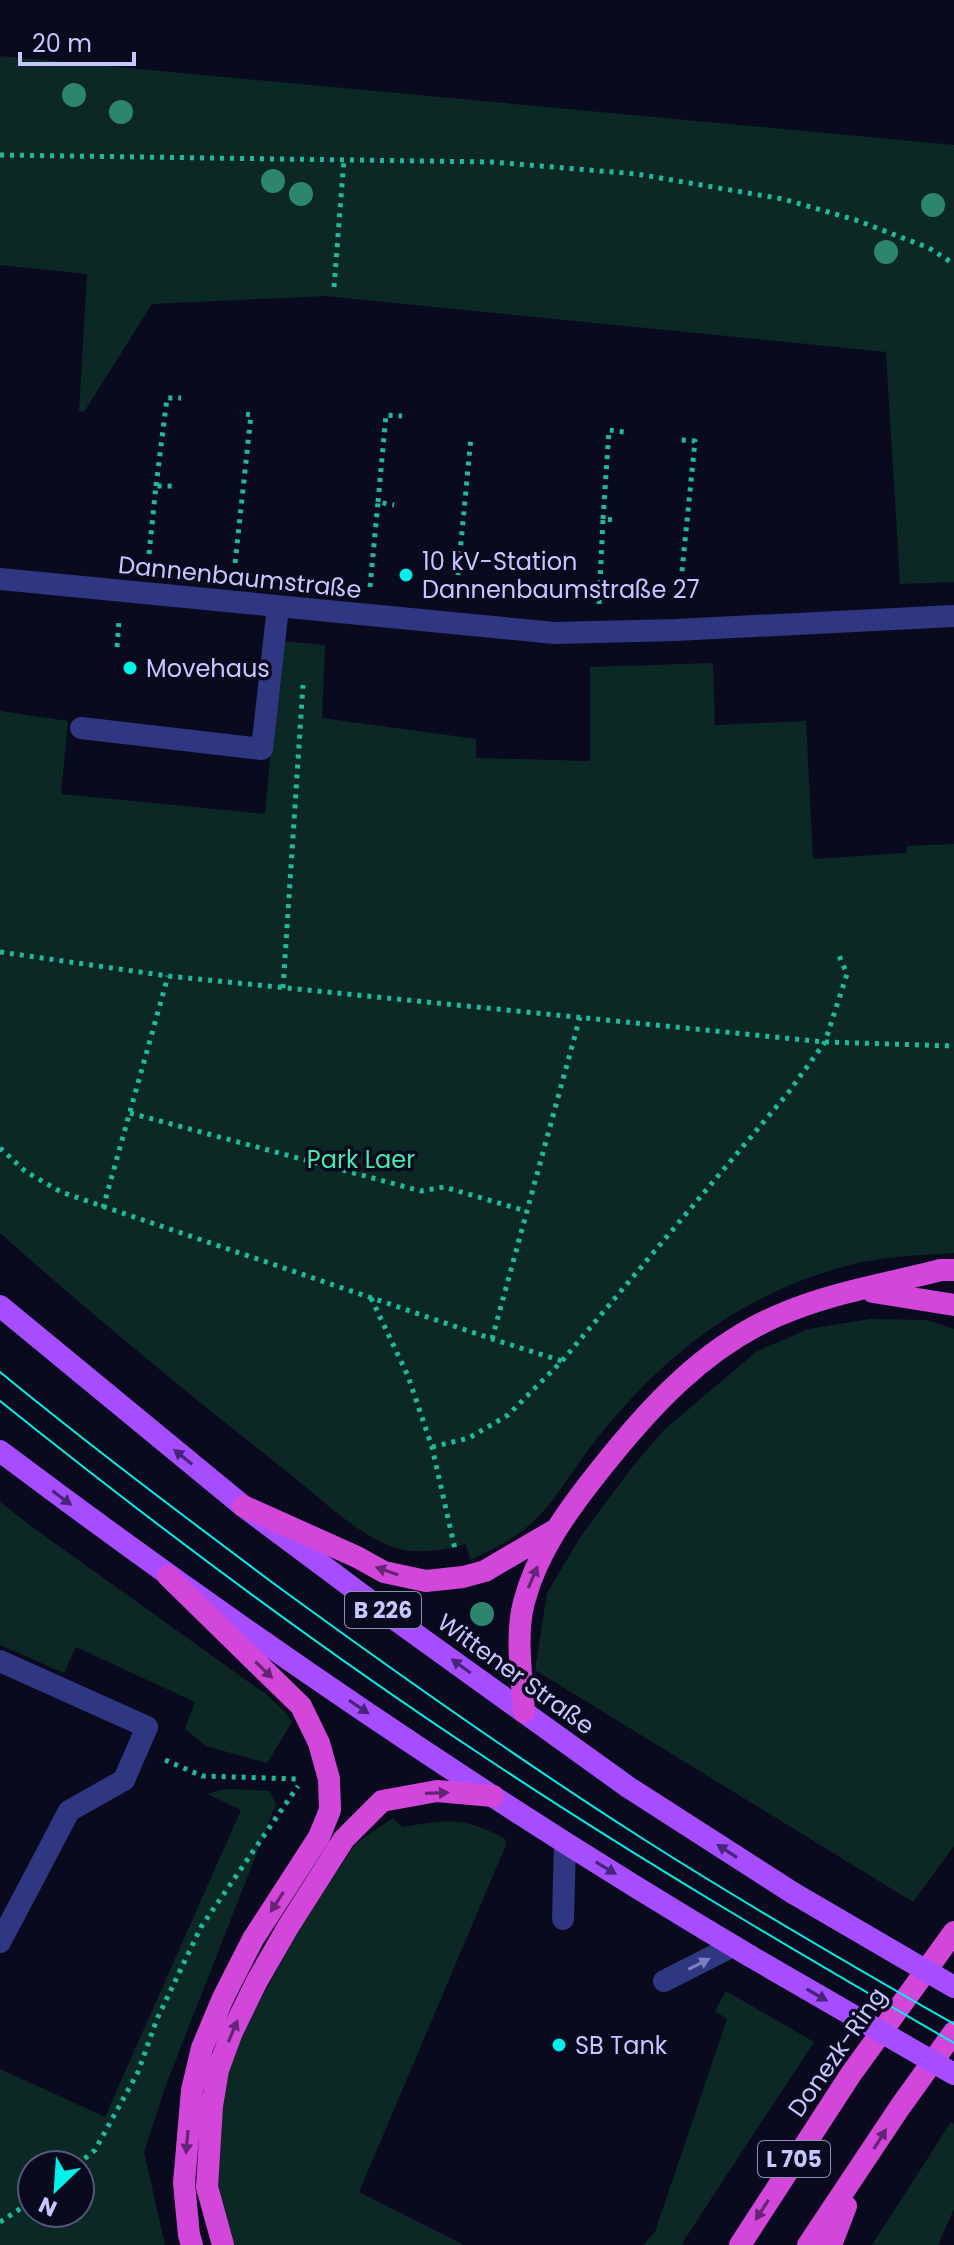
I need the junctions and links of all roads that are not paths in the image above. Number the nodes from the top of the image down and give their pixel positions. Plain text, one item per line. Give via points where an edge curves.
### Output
1 (0, 579) edge
2 (278, 607) junction
3 (954, 616) edge
4 (81, 728) dead end
5 (954, 1270) edge
6 (860, 1290) junction
7 (954, 1305) edge
8 (0, 1306) edge
9 (0, 1451) edge
10 (243, 1506) junction
11 (555, 1530) junction
12 (168, 1576) junction
13 (0, 1661) edge
14 (524, 1712) junction
15 (493, 1796) junction
16 (565, 1843) junction
17 (563, 1919) dead end
18 (954, 1932) edge
19 (0, 1942) edge
20 (741, 1951) junction
21 (664, 1981) dead end
22 (954, 1987) edge
23 (954, 2032) edge
24 (954, 2074) edge
25 (859, 2171) junction
26 (192, 2245) edge
27 (223, 2245) edge
28 (740, 2245) edge
29 (808, 2245) edge
30 (831, 2245) edge

1 - 2 street, Dannenbaumstraße
2 - 3 street, Dannenbaumstraße via 555,633
2 - 4 street via 262,749
5 - 6 highway
6 - 7 highway
6 - 11 highway via 774,1317 724,1345 650,1410
10 -> 8 main road, Wittener Straße / B 226
9 -> 12 main road
11 -> 10 highway via 485,1571 426,1581 384,1572
14 -> 10 main road, Wittener Straße / B 226
14 -> 11 highway via 523,1605
12 -> 15 main road
12 -> 26 highway via 301,1706 329,1779 330,1810 319,1837 253,1939 202,2048 192,2090 184,2183
13 - 19 street via 147,1727 124,1780 69,1811
22 -> 14 main road, Wittener Straße / B 226, bridge via 793,1893 628,1787
15 - 16 main road
27 -> 15 highway via 207,2187 218,2070 232,2032 288,1927 344,1839 382,1801 437,1791
16 - 17 street
16 -> 20 main road
18 -> 28 highway, Donezk-Ring / L 705 via 851,2074
21 -> 20 street
20 -> 24 main road, bridge
25 -> 23 highway, L 705
25 - 29 highway, L 705
25 - 30 highway

